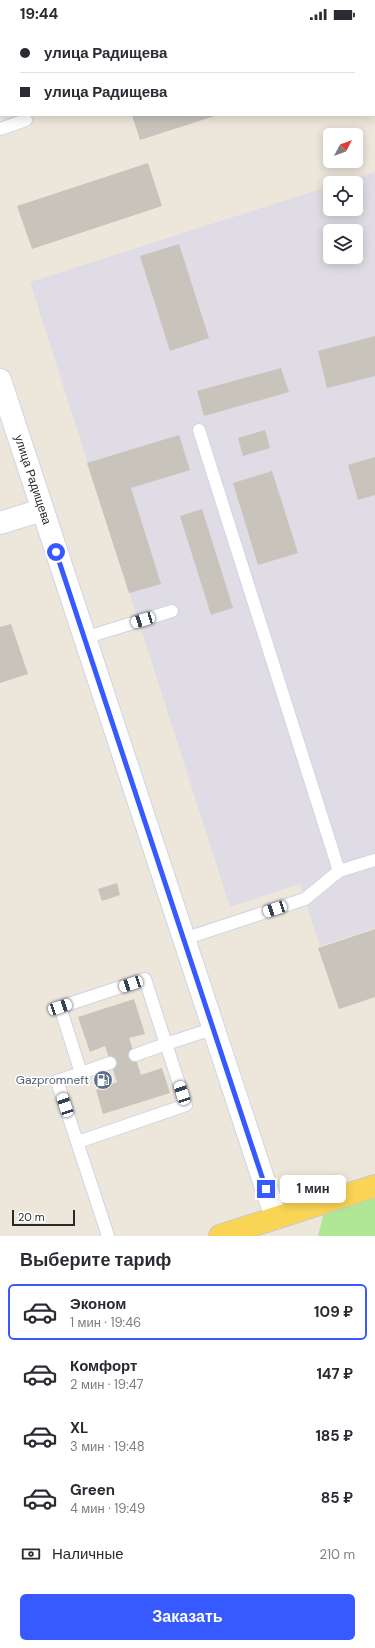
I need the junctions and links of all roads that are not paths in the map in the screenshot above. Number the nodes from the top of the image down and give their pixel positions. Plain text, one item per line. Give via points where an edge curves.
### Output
1 (26, 120) dead end
2 (0, 129) edge
3 (0, 380) edge
4 (200, 430) dead end
5 (42, 510) junction
6 (0, 523) edge
7 (172, 611) dead end
8 (84, 638) junction
9 (375, 860) edge
10 (340, 871) junction
11 (184, 939) junction
12 (212, 1028) junction
13 (166, 1044) junction
14 (135, 1054) dead end
15 (110, 1063) dead end
16 (81, 1073) junction
17 (78, 1142) junction
18 (375, 1186) edge
19 (278, 1227) edge
20 (108, 1236) edge
21 (220, 1236) edge

1 - 2 lane
3 - 5 street, улица Радищева
4 - 10 lane
5 - 6 street
5 - 8 street, улица Радищева
7 - 8 lane
8 - 11 street, улица Радищева
9 - 10 lane
10 - 11 lane via 305,899
11 - 12 street, улица Радищева
12 - 13 lane
12 - 19 street, улица Радищева
13 - 14 lane
13 - 16 lane via 145,979 60,1007
13 - 17 lane via 186,1105
15 - 16 lane
16 - 17 lane via 57,1081
17 - 20 lane
18 - 19 main road
19 - 21 main road

